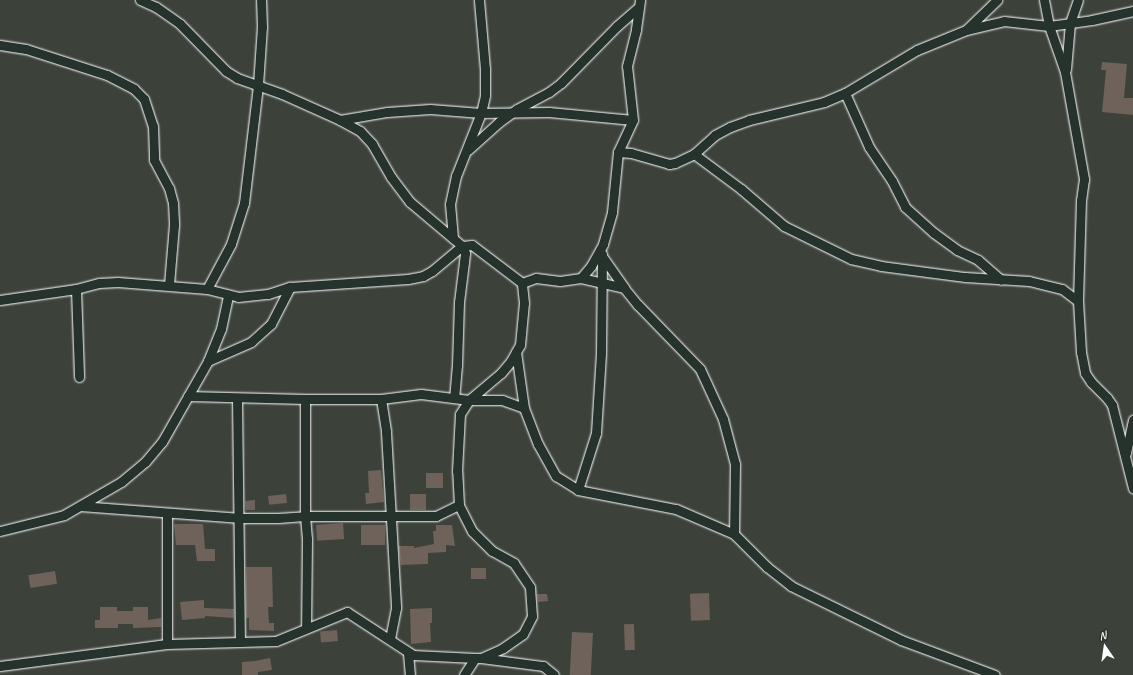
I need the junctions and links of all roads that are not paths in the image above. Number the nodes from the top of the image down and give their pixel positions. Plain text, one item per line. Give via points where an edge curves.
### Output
1 (140, 0) edge
2 (261, 0) edge
3 (479, 0) edge
4 (997, 0) edge
5 (1044, 0) edge
6 (1078, 0) edge
7 (639, 4) edge
8 (1133, 11) edge
9 (1070, 23) junction
10 (1049, 26) junction
11 (966, 30) junction
12 (0, 45) edge
13 (1065, 72) junction
14 (258, 85) junction
15 (846, 93) junction
16 (513, 112) junction
17 (481, 113) junction
18 (340, 120) junction
19 (633, 120) junction
20 (466, 152) junction
21 (618, 152) junction
22 (694, 154) junction
23 (453, 238) junction
24 (603, 244) junction
25 (462, 246) junction
26 (602, 256) junction
27 (581, 278) junction
28 (1001, 280) junction
29 (522, 283) junction
30 (602, 284) junction
31 (169, 285) junction
32 (290, 287) junction
33 (624, 288) junction
34 (76, 289) junction
35 (207, 289) junction
36 (228, 295) junction
37 (0, 300) edge
38 (1078, 300) junction
39 (516, 352) junction
40 (208, 361) junction
41 (79, 377) dead end
42 (188, 396) junction
43 (454, 397) junction
44 (237, 398) junction
45 (305, 399) junction
46 (381, 399) junction
47 (469, 400) junction
48 (524, 408) junction
49 (1133, 420) edge
50 (1125, 456) junction
51 (1133, 488) edge
52 (578, 490) junction
53 (459, 505) junction
54 (80, 506) junction
55 (167, 513) junction
56 (390, 515) junction
57 (304, 516) junction
58 (238, 518) junction
59 (0, 531) edge
60 (734, 534) junction
61 (306, 628) junction
62 (390, 639) junction
63 (240, 642) junction
64 (167, 644) junction
65 (408, 653) junction
66 (478, 658) junction
67 (0, 666) edge
68 (410, 675) edge
69 (464, 675) edge
70 (554, 675) edge
71 (995, 675) edge

1 - 14 street via 156,7 180,24 226,71 237,78
2 - 14 street
3 - 17 street via 486,83
4 - 11 street
5 - 10 street
6 - 9 street
7 - 16 street via 561,83
7 - 19 street via 627,66
8 - 9 street
9 - 10 street
9 - 13 street
10 - 11 street via 1004,21
10 - 13 street
11 - 15 street via 917,50
12 - 31 street via 26,49 107,75 134,90 144,99 153,126 154,160 169,188 173,202 174,225
13 - 38 street via 1084,179
14 - 18 street
14 - 35 street via 244,203 231,244
15 - 22 street via 824,102 730,127 715,135
15 - 28 street via 869,147 892,181 905,207 934,233 957,250 978,260
16 - 17 street
16 - 19 street
16 - 20 street
17 - 18 street via 430,109 387,112
17 - 20 street
18 - 23 street via 360,131 372,144 390,177 410,202
19 - 21 street
20 - 23 street via 456,176 450,204
21 - 22 street via 631,153 669,164
21 - 24 street via 612,212
22 - 28 street via 741,189 784,226 852,259 881,266
23 - 25 street
24 - 26 street
24 - 27 street
25 - 29 street via 472,246
25 - 32 street via 423,276 357,284
25 - 43 street via 465,253 459,302
26 - 30 street
26 - 33 street
27 - 29 street via 560,281 536,278
27 - 30 street
28 - 38 street via 1015,279 1055,286
29 - 39 street via 524,303 520,345
30 - 33 street
30 - 52 street via 596,433
31 - 34 street via 118,282 99,283
31 - 35 street
32 - 36 street via 268,294 238,297
32 - 40 street via 271,324 251,342
33 - 60 street via 700,369 724,419 735,464
34 - 37 street
34 - 41 street
35 - 36 street
36 - 40 street via 221,329
38 - 50 street via 1081,352 1086,373 1112,405
39 - 47 street via 501,373
39 - 48 street
40 - 42 street
42 - 44 street
42 - 54 street via 162,442 145,462 121,482
43 - 46 street via 421,394
43 - 47 street
44 - 45 street
44 - 58 street
45 - 46 street
45 - 57 street
46 - 56 street via 386,432
47 - 48 street via 502,400
47 - 53 street via 460,414 457,471
48 - 52 street via 538,444 556,476
49 - 50 street
50 - 51 street
52 - 60 street via 676,508
53 - 56 street via 436,516
53 - 66 street via 472,531 492,551 514,563 530,586 532,616 523,634 502,648
54 - 55 street
54 - 59 street via 64,515
55 - 58 street via 213,514
55 - 64 street
56 - 57 street
56 - 62 street via 396,608
57 - 58 street
57 - 61 street via 308,539
58 - 63 street
60 - 71 street via 791,586 901,640
61 - 62 street via 347,612
61 - 63 street via 276,641
62 - 65 street
63 - 64 street
64 - 67 street
65 - 66 street via 422,657
65 - 68 street
66 - 69 street
66 - 70 street via 543,666

